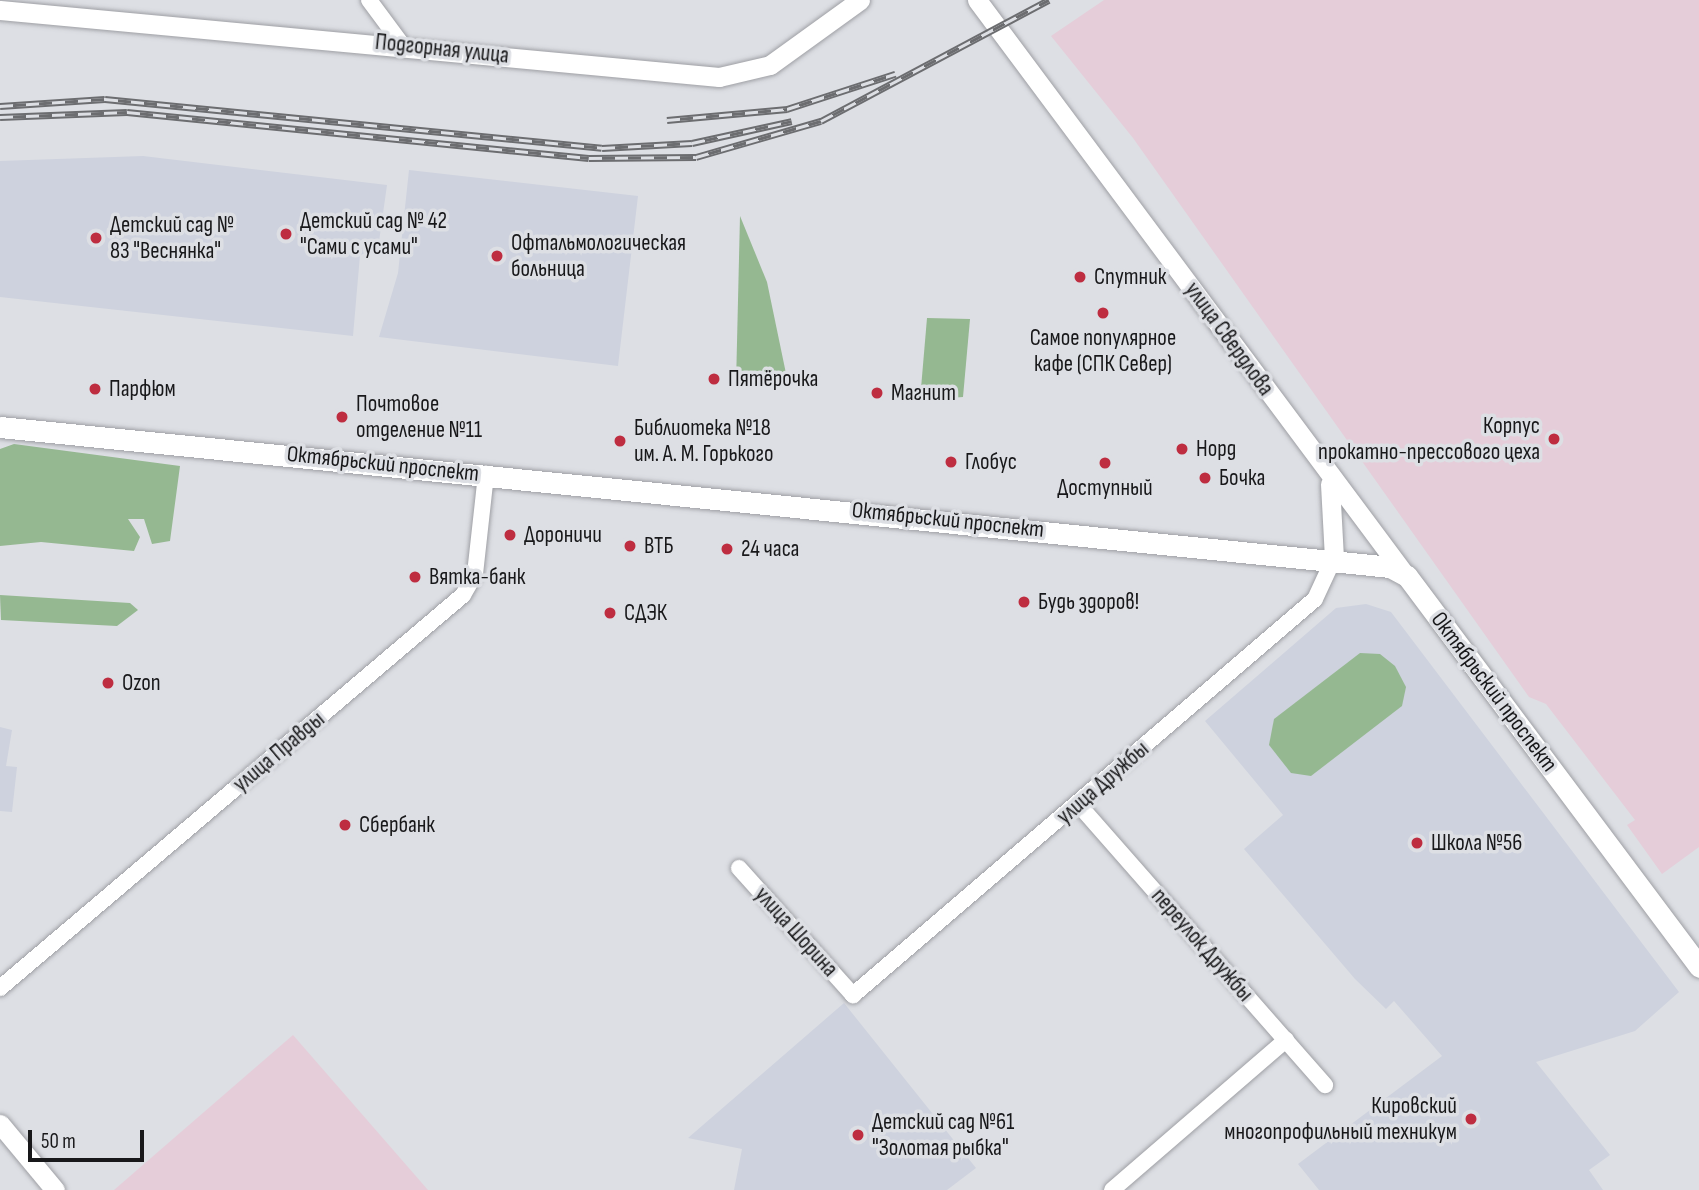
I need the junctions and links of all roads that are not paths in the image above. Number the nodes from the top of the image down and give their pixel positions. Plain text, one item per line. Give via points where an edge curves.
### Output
1 (369, 0) edge
2 (860, 0) edge
3 (977, 0) edge
4 (0, 10) edge
5 (403, 46) junction
6 (0, 427) edge
7 (486, 474) junction
8 (1328, 477) junction
9 (1334, 558) junction
10 (1407, 576) junction
11 (1079, 805) junction
12 (739, 869) dead end
13 (1699, 967) edge
14 (0, 988) edge
15 (853, 995) joint
16 (1286, 1040) junction
17 (1325, 1085) dead end
18 (0, 1124) edge
19 (55, 1190) edge
20 (1112, 1190) edge

1 - 5 street
2 - 5 street, Подгорная улица via 769,65 735,77
3 - 8 street, улица Свердлова
4 - 5 street, Подгорная улица
6 - 7 main road, Октябрьский проспект
7 - 9 main road, Октябрьский проспект
7 - 14 street, улица Правды via 475,574 463,595
8 - 9 street via 1335,504
8 - 10 street, улица Свердлова
9 - 10 main road, Октябрьский проспект via 1377,563
9 - 11 street, улица Дружбы via 1315,599
10 - 13 main road, Октябрьский проспект
11 - 15 street, улица Дружбы
11 - 16 street, переулок Дружбы
12 - 15 street, улица Шорина
16 - 17 street, переулок Дружбы
16 - 20 street
18 - 19 street

